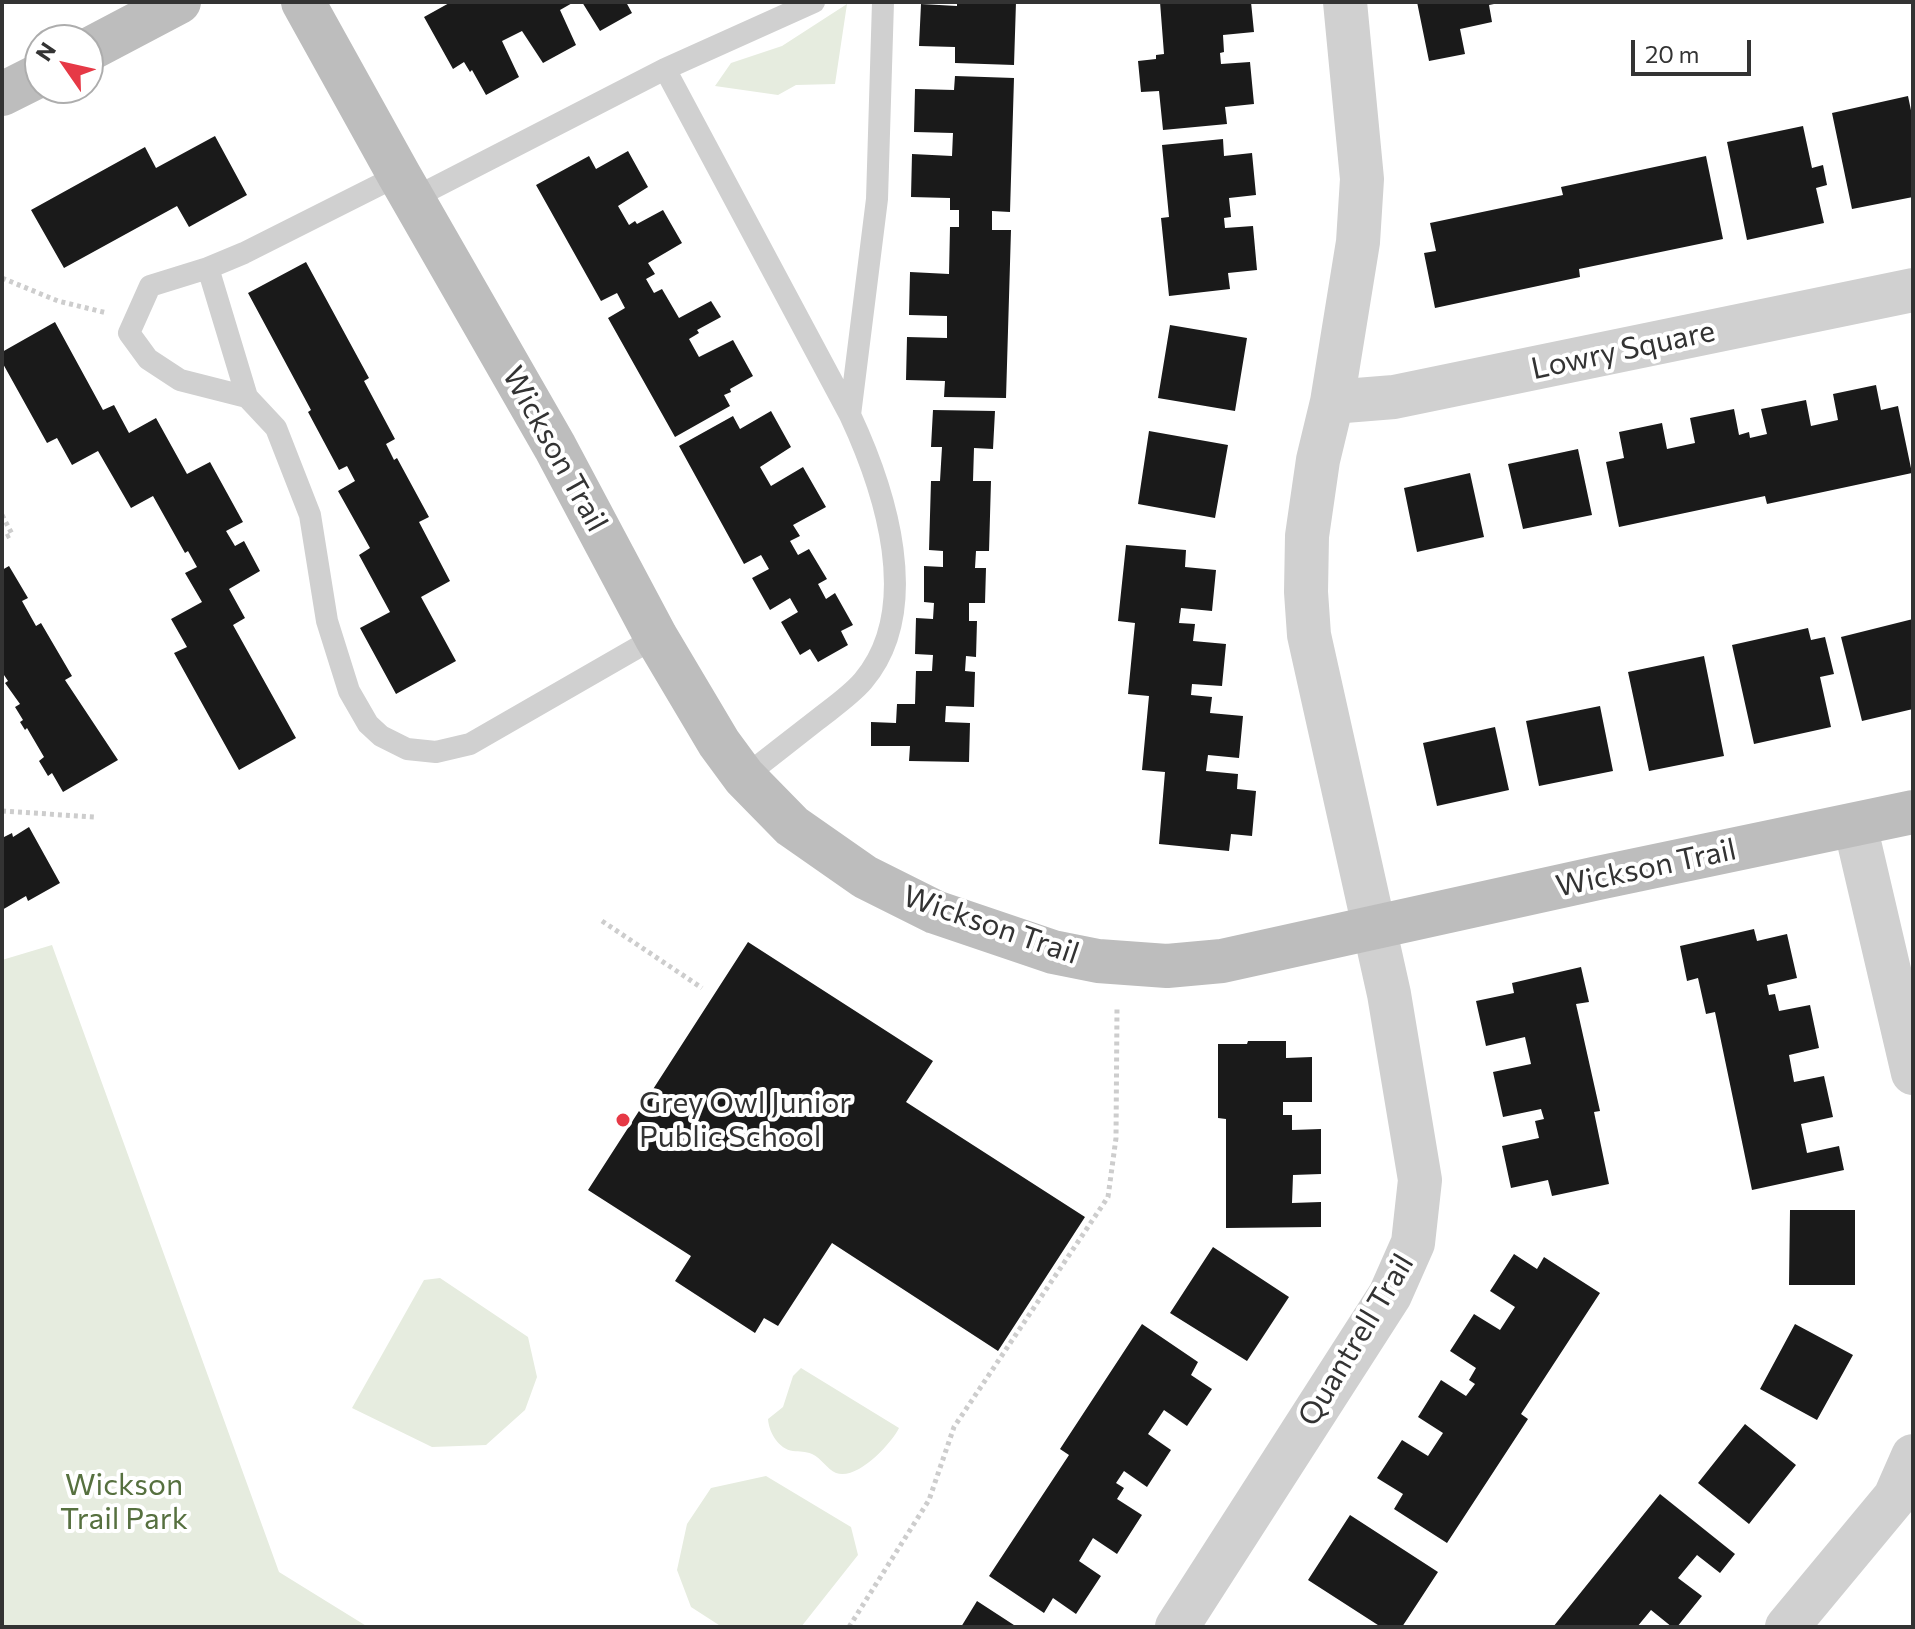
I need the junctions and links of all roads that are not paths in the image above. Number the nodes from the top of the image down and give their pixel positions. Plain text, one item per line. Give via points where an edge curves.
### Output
1 (179, 2) edge
2 (303, 2) edge
3 (814, 2) edge
4 (883, 2) edge
5 (1345, 2) edge
6 (104, 42) edge
7 (665, 69) junction
8 (24, 83) edge
9 (2, 94) edge
10 (406, 187) junction
11 (208, 268) junction
12 (1913, 290) edge
13 (247, 397) junction
14 (1332, 402) junction
15 (850, 415) junction
16 (656, 637) junction
17 (744, 777) junction
18 (1913, 812) edge
19 (1855, 825) junction
20 (1374, 926) junction
21 (1913, 1073) edge
22 (1913, 1456) edge
23 (1177, 1627) edge
24 (1787, 1627) edge

1 - 6 street
2 - 10 street, Wickson Trail
3 - 7 lane
4 - 15 lane via 877,199
5 - 14 street via 1362,179 1358,242
7 - 10 lane
7 - 15 lane
8 - 9 street
10 - 11 lane
10 - 16 street, Wickson Trail
11 - 13 lane
11 - 13 lane via 150,286 129,333 148,359 180,380
12 - 14 street, Lowry Square via 1394,397
13 - 16 lane via 276,428 310,515 327,621 349,691 381,736 407,749 436,752 470,744
14 - 20 street via 1307,536 1309,635
15 - 17 lane via 871,459 886,515 895,574 893,619 864,680
16 - 17 street, Wickson Trail
17 - 20 street, Wickson Trail via 792,826 865,877 935,912 1053,952 1167,966 1222,961
18 - 19 street, Wickson Trail
19 - 20 street, Wickson Trail
19 - 21 street
20 - 23 street, Quantrell Trail via 1420,1180 1413,1243 1390,1295
22 - 24 street via 1895,1497

